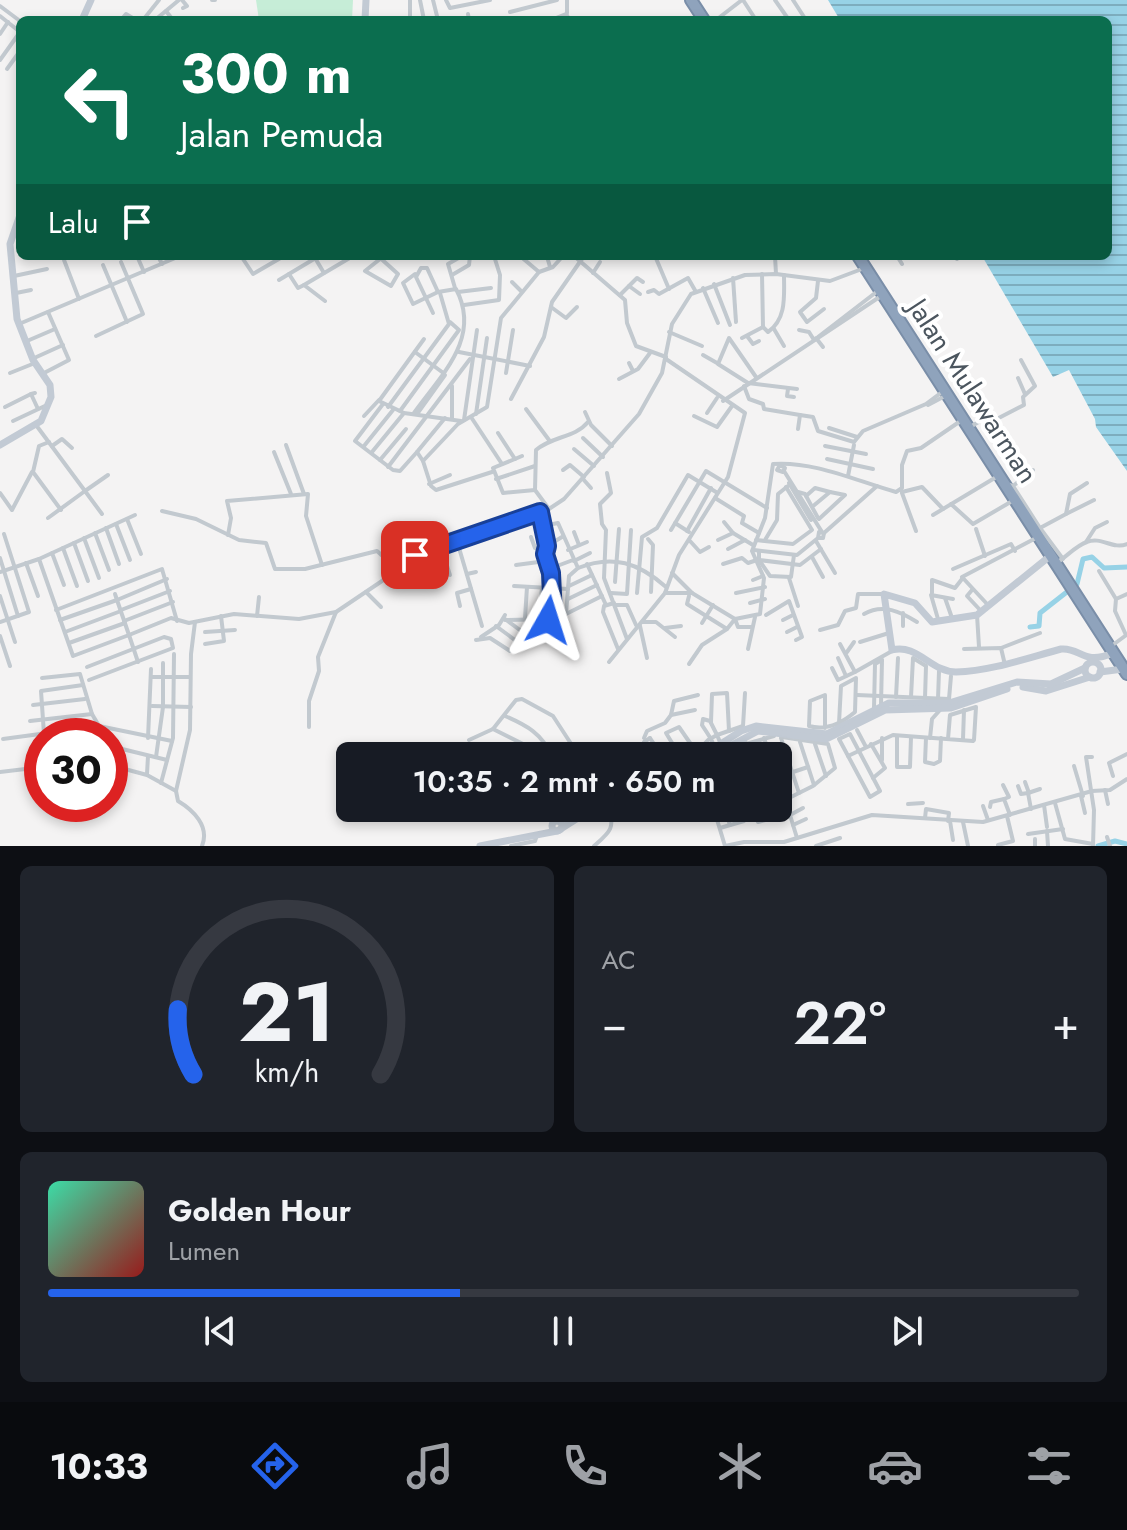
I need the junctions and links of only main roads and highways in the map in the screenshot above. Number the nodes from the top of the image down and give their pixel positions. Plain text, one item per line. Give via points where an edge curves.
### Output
1 (861, 260) edge
2 (1125, 672) edge

1 - 2 highway, Jalan Mulawarman

